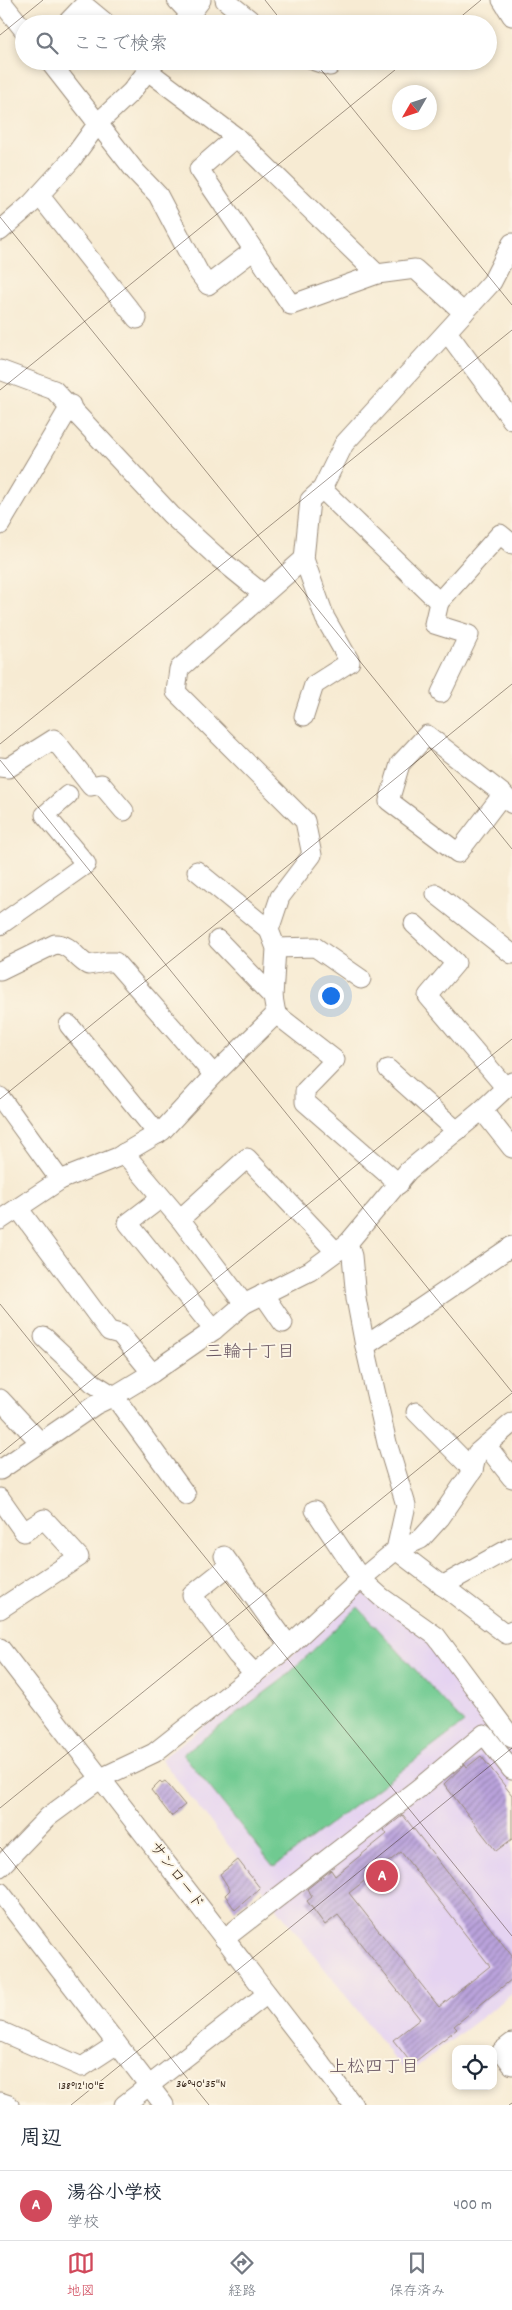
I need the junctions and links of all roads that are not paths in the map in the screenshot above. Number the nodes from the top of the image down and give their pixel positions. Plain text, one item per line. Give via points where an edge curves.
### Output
1 (0, 0) edge
2 (176, 0) edge
3 (225, 0) edge
4 (502, 0) edge
5 (191, 13) edge
6 (75, 15) edge
7 (96, 15) edge
8 (244, 15) edge
9 (512, 16) edge
10 (15, 19) edge
11 (56, 70) edge
12 (148, 70) edge
13 (159, 70) edge
14 (99, 122) junction
15 (236, 137) junction
16 (39, 195) junction
17 (0, 231) edge
18 (512, 243) edge
19 (254, 250) junction
20 (377, 274) junction
21 (464, 313) junction
22 (137, 319) dead end
23 (447, 332) junction
24 (0, 370) edge
25 (71, 405) junction
26 (512, 420) edge
27 (322, 489) junction
28 (0, 525) edge
29 (512, 544) edge
30 (304, 559) junction
31 (263, 594) junction
32 (439, 602) junction
33 (441, 693) dead end
34 (304, 716) dead end
35 (0, 767) edge
36 (68, 795) dead end
37 (507, 799) edge
38 (124, 811) dead end
39 (197, 871) dead end
40 (436, 894) dead end
41 (414, 924) dead end
42 (0, 925) edge
43 (269, 930) junction
44 (218, 940) dead end
45 (276, 948) junction
46 (512, 954) edge
47 (0, 971) edge
48 (362, 979) dead end
49 (274, 1006) junction
50 (69, 1025) dead end
51 (388, 1069) dead end
52 (214, 1075) junction
53 (509, 1085) edge
54 (0, 1097) edge
55 (482, 1110) junction
56 (457, 1131) junction
57 (158, 1134) junction
58 (512, 1148) edge
59 (124, 1153) junction
60 (60, 1180) junction
61 (399, 1184) junction
62 (161, 1198) junction
63 (18, 1208) junction
64 (180, 1219) junction
65 (0, 1220) edge
66 (342, 1248) junction
67 (510, 1253) edge
68 (263, 1294) junction
69 (244, 1304) junction
70 (283, 1323) dead end
71 (214, 1330) junction
72 (44, 1337) dead end
73 (365, 1346) junction
74 (152, 1373) junction
75 (114, 1396) junction
76 (0, 1399) edge
77 (416, 1412) dead end
78 (512, 1423) edge
79 (40, 1442) junction
80 (486, 1445) junction
81 (0, 1470) edge
82 (473, 1470) junction
83 (512, 1478) edge
84 (186, 1495) dead end
85 (0, 1498) edge
86 (315, 1510) dead end
87 (512, 1547) edge
88 (396, 1550) junction
89 (361, 1579) junction
90 (442, 1586) junction
91 (0, 1608) edge
92 (512, 1630) edge
93 (289, 1646) junction
94 (0, 1648) edge
95 (255, 1674) junction
96 (512, 1738) edge
97 (512, 1770) edge
98 (101, 1778) junction
99 (0, 1867) edge
100 (0, 1892) edge
101 (224, 1939) junction
102 (267, 1994) junction
103 (0, 2031) edge
104 (512, 2043) edge
105 (117, 2044) junction
106 (512, 2065) edge
107 (149, 2086) junction
108 (0, 2102) edge
109 (9, 2105) edge
110 (124, 2105) edge
111 (164, 2105) edge
112 (353, 2105) edge

1 - 10 street
2 - 5 street
3 - 8 street
4 - 9 street
6 - 7 street via 84,5
11 - 14 street
12 - 14 street via 131,92
13 - 15 street
14 - 16 street via 72,159
14 - 19 street via 135,171 158,195 208,285
15 - 19 street via 199,169
15 - 20 street
16 - 17 street
16 - 22 street
18 - 21 street via 492,282
19 - 20 street via 291,305
20 - 21 street via 415,269
21 - 23 street
23 - 26 street
23 - 27 street via 344,444
24 - 25 street via 45,385
25 - 28 street
25 - 31 street via 172,515
27 - 30 street via 310,500
27 - 32 street
29 - 32 street via 500,534
30 - 31 street
30 - 34 street via 325,618 350,662 314,685
31 - 43 street via 179,669 176,692 304,821 312,855 280,897
32 - 33 street via 434,624 469,635
35 - 38 street via 8,768 54,739 91,786 101,784
36 - 42 street via 46,815 86,864
37 - 37 street via 427,736 400,764 389,801 458,853
39 - 43 street
40 - 46 street
41 - 53 street via 456,963 428,996
43 - 45 street
44 - 49 street
45 - 48 street via 315,947
45 - 49 street
47 - 52 street via 55,944 68,946 88,965 115,962
49 - 52 street
49 - 61 street via 335,1060 305,1091 305,1102
50 - 57 street
51 - 56 street
52 - 57 street
53 - 55 street
54 - 60 street
55 - 56 street
55 - 58 street
56 - 61 street via 408,1171
57 - 59 street
59 - 60 street
59 - 62 street
60 - 63 street
61 - 66 street
62 - 64 street
62 - 71 street via 128,1223
63 - 65 street
63 - 74 street via 109,1331 120,1334
64 - 66 street via 247,1158
64 - 69 street
66 - 68 street via 310,1271
66 - 73 street
67 - 73 street
68 - 69 street
68 - 70 street
69 - 71 street
71 - 74 street
72 - 75 street via 93,1383
73 - 88 street via 387,1443 406,1505
74 - 75 street
75 - 79 street
75 - 84 street
76 - 79 street
77 - 82 street
78 - 80 street
79 - 81 street
80 - 82 street via 477,1453
80 - 83 street
82 - 88 street via 440,1518 421,1539
85 - 91 street via 24,1532 44,1519 79,1557
86 - 89 street
87 - 90 street
88 - 89 street
88 - 90 street
89 - 93 street
89 - 96 street via 436,1636
90 - 92 street via 506,1634
93 - 95 street
93 - 95 street via 227,1560 192,1595
94 - 98 street, サンロード
95 - 98 street via 154,1753
97 - 101 street via 484,1734
98 - 99 street via 48,1817
98 - 101 street, サンロード
100 - 105 street
101 - 102 street, サンロード
102 - 107 street
102 - 112 street, サンロード
103 - 105 street via 82,2068
104 - 106 street via 502,2051
105 - 107 street
107 - 110 street
107 - 111 street
108 - 109 street

